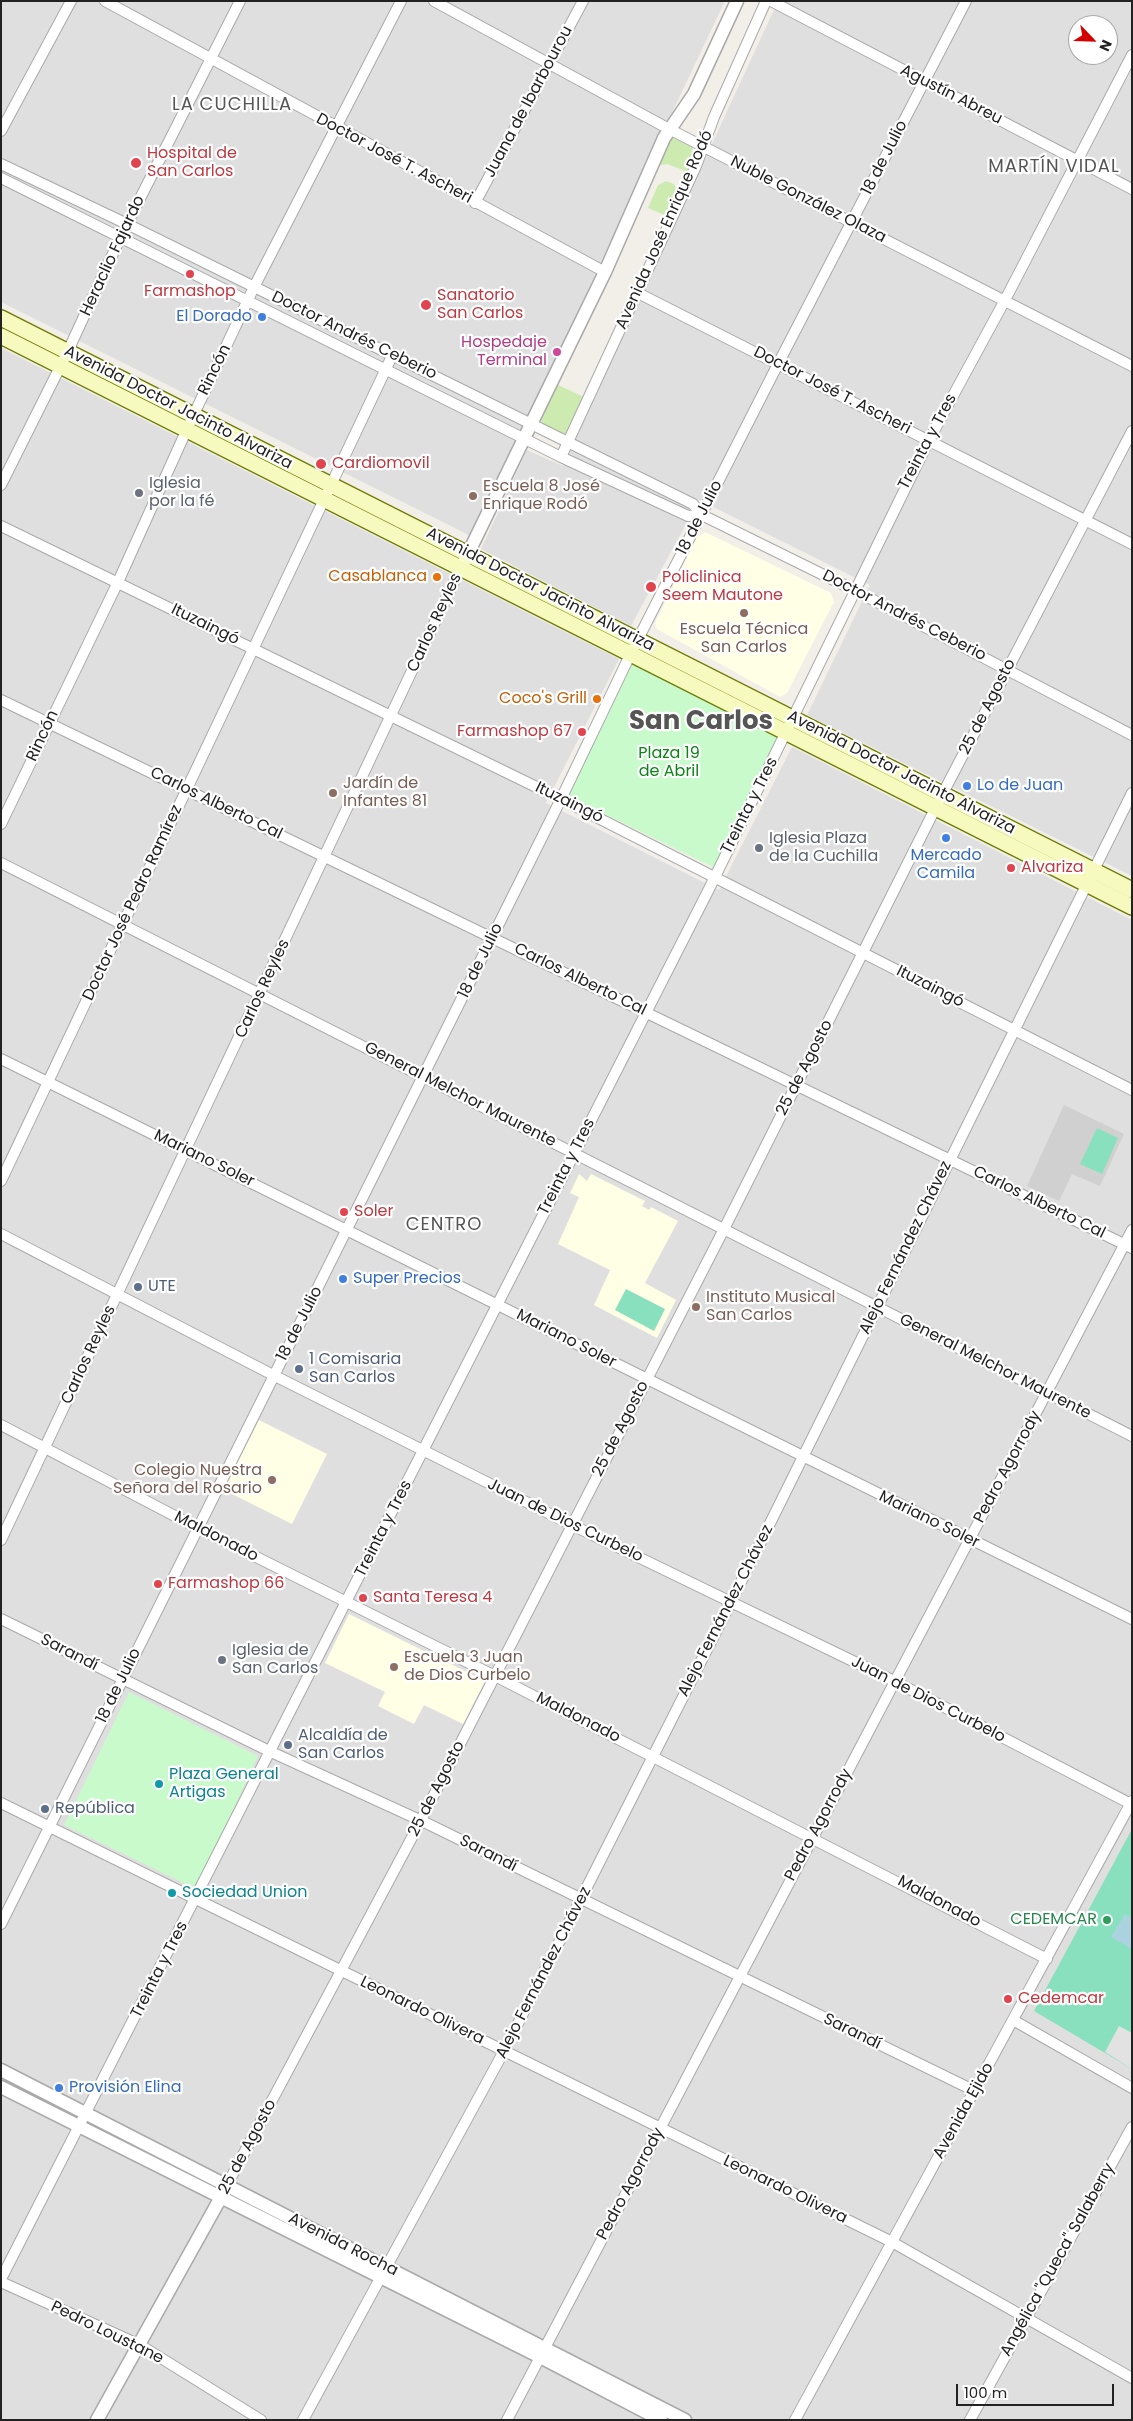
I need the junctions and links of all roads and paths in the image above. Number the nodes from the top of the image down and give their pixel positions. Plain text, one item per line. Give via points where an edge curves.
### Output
1 (71, 1) edge
2 (105, 1) edge
3 (240, 1) edge
4 (401, 1) edge
5 (434, 1) edge
6 (583, 1) edge
7 (737, 1) edge
8 (766, 1) edge
9 (771, 1) edge
10 (966, 1) edge
11 (1132, 55) edge
12 (211, 58) junction
13 (549, 65) junction
14 (925, 81) junction
15 (335, 127) junction
16 (669, 129) junction
17 (1, 131) edge
18 (704, 146) junction
19 (1076, 160) junction
20 (1, 164) edge
21 (1, 178) edge
22 (1132, 189) edge
23 (475, 203) junction
24 (852, 223) junction
25 (127, 224) junction
26 (121, 236) junction
27 (604, 272) junction
28 (254, 287) junction
29 (638, 293) junction
30 (248, 300) junction
31 (1004, 300) junction
32 (1, 318) edge
33 (1, 336) edge
34 (68, 352) junction
35 (393, 354) junction
36 (778, 364) junction
37 (60, 366) junction
38 (1132, 366) edge
39 (386, 369) junction
40 (194, 415) junction
41 (531, 423) junction
42 (187, 429) junction
43 (1132, 430) edge
44 (523, 438) junction
45 (929, 440) junction
46 (568, 442) junction
47 (561, 457) junction
48 (1, 485) edge
49 (332, 486) junction
50 (325, 500) junction
51 (702, 515) junction
52 (1085, 520) junction
53 (1, 526) edge
54 (1132, 544) edge
55 (468, 553) junction
56 (461, 567) junction
57 (118, 582) junction
58 (854, 590) junction
59 (639, 639) junction
60 (254, 649) junction
61 (632, 653) junction
62 (1008, 669) junction
63 (1, 700) edge
64 (391, 717) junction
65 (49, 723) junction
66 (791, 725) junction
67 (1132, 735) edge
68 (187, 790) junction
69 (1132, 793) edge
70 (562, 799) junction
71 (939, 801) junction
72 (1, 824) edge
73 (326, 857) junction
74 (1, 863) edge
75 (715, 877) junction
76 (1089, 877) junction
77 (1132, 890) edge
78 (1132, 907) edge
79 (123, 925) junction
80 (492, 938) junction
81 (863, 953) junction
82 (260, 995) junction
83 (646, 1012) junction
84 (1014, 1029) junction
85 (1, 1059) edge
86 (424, 1077) junction
87 (48, 1082) junction
88 (796, 1085) junction
89 (1132, 1090) edge
90 (186, 1150) junction
91 (574, 1153) junction
92 (950, 1159) junction
93 (1, 1181) edge
94 (724, 1229) junction
95 (348, 1230) junction
96 (1132, 1230) edge
97 (1, 1234) edge
98 (1128, 1246) edge
99 (118, 1294) junction
100 (498, 1305) junction
101 (877, 1307) junction
102 (273, 1375) junction
103 (646, 1379) junction
104 (1046, 1393) junction
105 (1, 1426) edge
106 (1132, 1436) edge
107 (44, 1448) junction
108 (424, 1451) junction
109 (803, 1457) junction
110 (572, 1525) junction
111 (197, 1528) junction
112 (1, 1540) edge
113 (969, 1540) junction
114 (346, 1602) junction
115 (731, 1602) junction
116 (1, 1618) edge
117 (1132, 1619) edge
118 (495, 1676) junction
119 (123, 1679) junction
120 (894, 1682) junction
121 (269, 1751) junction
122 (653, 1756) junction
123 (1131, 1802) edge
124 (1, 1803) edge
125 (421, 1820) junction
126 (50, 1827) junction
127 (813, 1837) junction
128 (196, 1898) junction
129 (581, 1900) junction
130 (1, 1924) edge
131 (1046, 1959) junction
132 (343, 1972) junction
133 (740, 1978) junction
134 (1013, 2020) junction
135 (504, 2051) junction
136 (1, 2070) edge
137 (1, 2087) edge
138 (1132, 2088) edge
139 (974, 2091) junction
140 (86, 2114) junction
141 (80, 2126) junction
142 (1132, 2127) edge
143 (660, 2128) junction
144 (227, 2186) junction
145 (221, 2197) junction
146 (892, 2242) junction
147 (384, 2272) junction
148 (1, 2281) edge
149 (1026, 2318) junction
150 (140, 2345) junction
151 (543, 2352) junction
152 (1132, 2378) edge
153 (98, 2420) edge
154 (261, 2420) edge
155 (303, 2420) edge
156 (507, 2420) edge
157 (661, 2420) edge
158 (685, 2420) edge
159 (795, 2420) edge
160 (970, 2420) edge

1 - 17 street
2 - 12 street, Doctor José T. Ascheri
3 - 12 street, Heraclio Fajardo
4 - 15 street, Rincón
5 - 13 street, Nuble González Olaza
6 - 13 street, Juana de Ibarbourou
7 - 16 street, Avenida José Enrique Rodó via 694,94
8 - 18 street, Avenida José Enrique Rodó via 714,116
9 - 14 street, Agustín Abreu
10 - 14 street, 18 de Julio
11 - 19 street, Treinta y Tres
12 - 15 street, Doctor José T. Ascheri
12 - 25 street, Heraclio Fajardo
13 - 16 street, Nuble González Olaza
13 - 23 street, Juana de Ibarbourou
14 - 19 street, Agustín Abreu
14 - 24 street, 18 de Julio
15 - 23 street, Doctor José T. Ascheri
15 - 28 street, Rincón
16 - 18 street, Nuble González Olaza
16 - 27 street, Avenida José Enrique Rodó
18 - 24 street, Nuble González Olaza
18 - 29 street, Avenida José Enrique Rodó
19 - 22 street, Agustín Abreu
19 - 31 street, Treinta y Tres
20 - 25 street, Doctor Andrés Ceberio
21 - 26 street, Doctor Andrés Ceberio
23 - 27 street, Doctor José T. Ascheri
24 - 31 street, Nuble González Olaza
24 - 36 street, 18 de Julio
25 - 26 street, Heraclio Fajardo
25 - 28 street, Doctor Andrés Ceberio
26 - 30 street, Doctor Andrés Ceberio
26 - 34 street, Heraclio Fajardo
27 - 41 street, Avenida José Enrique Rodó
28 - 30 street, Rincón
28 - 35 street, Doctor Andrés Ceberio
29 - 36 street, Doctor José T. Ascheri
29 - 46 street, Avenida José Enrique Rodó
30 - 39 street, Doctor Andrés Ceberio
30 - 40 street, Rincón
31 - 38 street, Nuble González Olaza
31 - 45 street, Treinta y Tres
32 - 34 main road, Avenida Doctor Jacinto Alvariza
33 - 37 main road, Avenida Doctor Jacinto Alvariza
34 - 37 street, Heraclio Fajardo
34 - 40 main road, Avenida Doctor Jacinto Alvariza
35 - 39 street, Doctor José Pedro Ramírez
35 - 41 street, Doctor Andrés Ceberio
36 - 45 street, Doctor José T. Ascheri
36 - 51 street, 18 de Julio
37 - 42 main road, Avenida Doctor Jacinto Alvariza
37 - 48 street, Heraclio Fajardo
39 - 44 street, Doctor Andrés Ceberio
39 - 49 street, Doctor José Pedro Ramírez
40 - 42 street, Rincón
40 - 49 main road, Avenida Doctor Jacinto Alvariza
41 - 44 street, Avenida José Enrique Rodó
41 - 46 street, Doctor Andrés Ceberio
42 - 50 main road, Avenida Doctor Jacinto Alvariza
42 - 57 street, Rincón
43 - 52 street, 25 de Agosto
44 - 47 street, Doctor Andrés Ceberio
44 - 55 street, Carlos Reyles
45 - 52 street, Doctor José T. Ascheri
45 - 58 street, Treinta y Tres
46 - 47 street, Avenida José Enrique Rodó
46 - 51 street, Doctor Andrés Ceberio via 693,504
47 - 51 street, Doctor Andrés Ceberio via 688,516
49 - 50 street, Doctor José Pedro Ramírez
49 - 55 main road, Avenida Doctor Jacinto Alvariza
50 - 56 main road, Avenida Doctor Jacinto Alvariza
50 - 60 street, Doctor José Pedro Ramírez
51 - 58 street, Doctor Andrés Ceberio
51 - 59 street, 18 de Julio
52 - 54 street, Doctor José T. Ascheri
52 - 62 street, 25 de Agosto
53 - 57 street, Ituzaingó
55 - 56 street, Carlos Reyles
55 - 59 main road, Avenida Doctor Jacinto Alvariza
56 - 61 main road, Avenida Doctor Jacinto Alvariza
56 - 64 street, Carlos Reyles
57 - 60 street, Ituzaingó
57 - 65 street, Rincón
58 - 62 street, Doctor Andrés Ceberio
58 - 66 street, Treinta y Tres
59 - 61 street, 18 de Julio
59 - 66 main road, Avenida Doctor Jacinto Alvariza
60 - 64 street, Ituzaingó
60 - 68 street, Doctor José Pedro Ramírez
61 - 66 main road, Avenida Doctor Jacinto Alvariza
61 - 70 street, 18 de Julio
62 - 67 street, Doctor Andrés Ceberio
62 - 71 street, 25 de Agosto
63 - 65 street, Carlos Alberto Cal
64 - 70 street, Ituzaingó
64 - 73 street, Carlos Reyles
65 - 68 street, Carlos Alberto Cal
65 - 72 street, Rincón
66 - 71 main road, Avenida Doctor Jacinto Alvariza
66 - 75 street, Treinta y Tres
68 - 73 street, Carlos Alberto Cal
68 - 79 street, Doctor José Pedro Ramírez
69 - 76 street, Alejo Fernández Chávez
70 - 75 street, Ituzaingó
70 - 80 street, 18 de Julio
71 - 76 main road, Avenida Doctor Jacinto Alvariza
71 - 81 street, 25 de Agosto
73 - 80 street, Carlos Alberto Cal
73 - 82 street, Carlos Reyles
74 - 79 street, General Melchor Maurente
75 - 81 street, Ituzaingó
75 - 83 street, Treinta y Tres
76 - 77 main road, Avenida Doctor Jacinto Alvariza
76 - 78 main road, Avenida Doctor Jacinto Alvariza
76 - 84 street, Alejo Fernández Chávez
79 - 82 street, General Melchor Maurente
79 - 87 street, Doctor José Pedro Ramírez
80 - 83 street, Carlos Alberto Cal
80 - 86 street, 18 de Julio
81 - 84 street, Ituzaingó
81 - 88 street, 25 de Agosto
82 - 86 street, General Melchor Maurente
82 - 90 street, Carlos Reyles
83 - 88 street, Carlos Alberto Cal
83 - 91 street, Treinta y Tres
84 - 89 street, Ituzaingó
84 - 92 street, Alejo Fernández Chávez
85 - 87 street, Mariano Soler
86 - 91 street, General Melchor Maurente
86 - 95 street, 18 de Julio
87 - 90 street, Mariano Soler
87 - 93 street, Doctor José Pedro Ramírez
88 - 92 street, Carlos Alberto Cal
88 - 94 street, 25 de Agosto
90 - 95 street, Mariano Soler
90 - 99 street, Carlos Reyles
91 - 94 street, General Melchor Maurente
91 - 100 street, Treinta y Tres
92 - 98 street, Carlos Alberto Cal
92 - 101 street, Alejo Fernández Chávez
94 - 101 street, General Melchor Maurente
94 - 103 street, 25 de Agosto
95 - 100 street, Mariano Soler
95 - 102 street, 18 de Julio
96 - 98 street, Pedro Agorrody
97 - 99 street, Juan de Dios Curbelo
98 - 104 street, Pedro Agorrody
99 - 102 street, Juan de Dios Curbelo
99 - 107 street, Carlos Reyles
100 - 103 street, Mariano Soler
100 - 108 street, Treinta y Tres
101 - 104 street, General Melchor Maurente
101 - 109 street, Alejo Fernández Chávez
102 - 108 street, Juan de Dios Curbelo
102 - 111 street, 18 de Julio
103 - 109 street, Mariano Soler
103 - 110 street, 25 de Agosto
104 - 106 street, General Melchor Maurente
104 - 113 street, Pedro Agorrody
105 - 107 street, Maldonado
107 - 111 street, Maldonado
107 - 112 street, Carlos Reyles
108 - 110 street, Juan de Dios Curbelo
108 - 114 street, Treinta y Tres
109 - 113 street, Mariano Soler
109 - 115 street, Alejo Fernández Chávez
110 - 115 street, Juan de Dios Curbelo
110 - 118 street, 25 de Agosto
111 - 114 street, Maldonado
111 - 119 street, 18 de Julio
113 - 117 street, Mariano Soler
113 - 120 street, Pedro Agorrody
114 - 118 street, Maldonado
114 - 121 street, Treinta y Tres
115 - 120 street, Juan de Dios Curbelo
115 - 122 street, Alejo Fernández Chávez
116 - 119 street, Sarandí
118 - 122 street, Maldonado
118 - 125 street, 25 de Agosto
119 - 121 street, Sarandí
119 - 126 street, 18 de Julio
120 - 123 street, Juan de Dios Curbelo
120 - 127 street, Pedro Agorrody
121 - 125 street, Sarandí
121 - 128 street, Treinta y Tres
122 - 127 street, Maldonado
122 - 129 street, Alejo Fernández Chávez
123 - 131 street, Avenida Ejido
124 - 126 street, Leonardo Olivera
125 - 129 street, Sarandí
125 - 132 street, 25 de Agosto
126 - 128 street, Leonardo Olivera
126 - 130 street, 18 de Julio
127 - 131 street, Maldonado
127 - 133 street, Pedro Agorrody
128 - 132 street, Leonardo Olivera
128 - 140 street, Treinta y Tres
129 - 133 street, Sarandí
129 - 135 street, Alejo Fernández Chávez
131 - 134 street, Avenida Ejido
132 - 135 street, Leonardo Olivera
132 - 144 street, 25 de Agosto
133 - 139 street, Sarandí
133 - 143 street, Pedro Agorrody
134 - 138 street
134 - 139 street, Avenida Ejido
135 - 143 street, Leonardo Olivera
135 - 147 street, Alejo Fernández Chávez
136 - 140 street, Avenida Rocha
137 - 141 street, Avenida Rocha
139 - 146 street, Avenida Ejido
140 - 141 street, Treinta y Tres
140 - 144 street, Avenida Rocha
141 - 145 street, Avenida Rocha
141 - 148 street, Treinta y Tres
142 - 149 street, Angélica "Queca" Salaberry
143 - 146 street, Leonardo Olivera
143 - 151 street, Pedro Agorrody
144 - 145 street, 25 de Agosto
144 - 147 street, Avenida Rocha
145 - 147 street, Avenida Rocha
145 - 150 street, 25 de Agosto
146 - 149 street, Leonardo Olivera
146 - 159 street, Avenida Ejido
147 - 151 street, Avenida Rocha
147 - 155 street, Alejo Fernández Chávez
148 - 150 street, Pedro Loustane
149 - 152 street, Leonardo Olivera
149 - 160 street, Angélica "Queca" Salaberry
150 - 153 street, 25 de Agosto
150 - 154 street, Pedro Loustane
151 - 156 street, Pedro Agorrody
151 - 157 street, Avenida Rocha
151 - 158 street, Avenida Rocha

